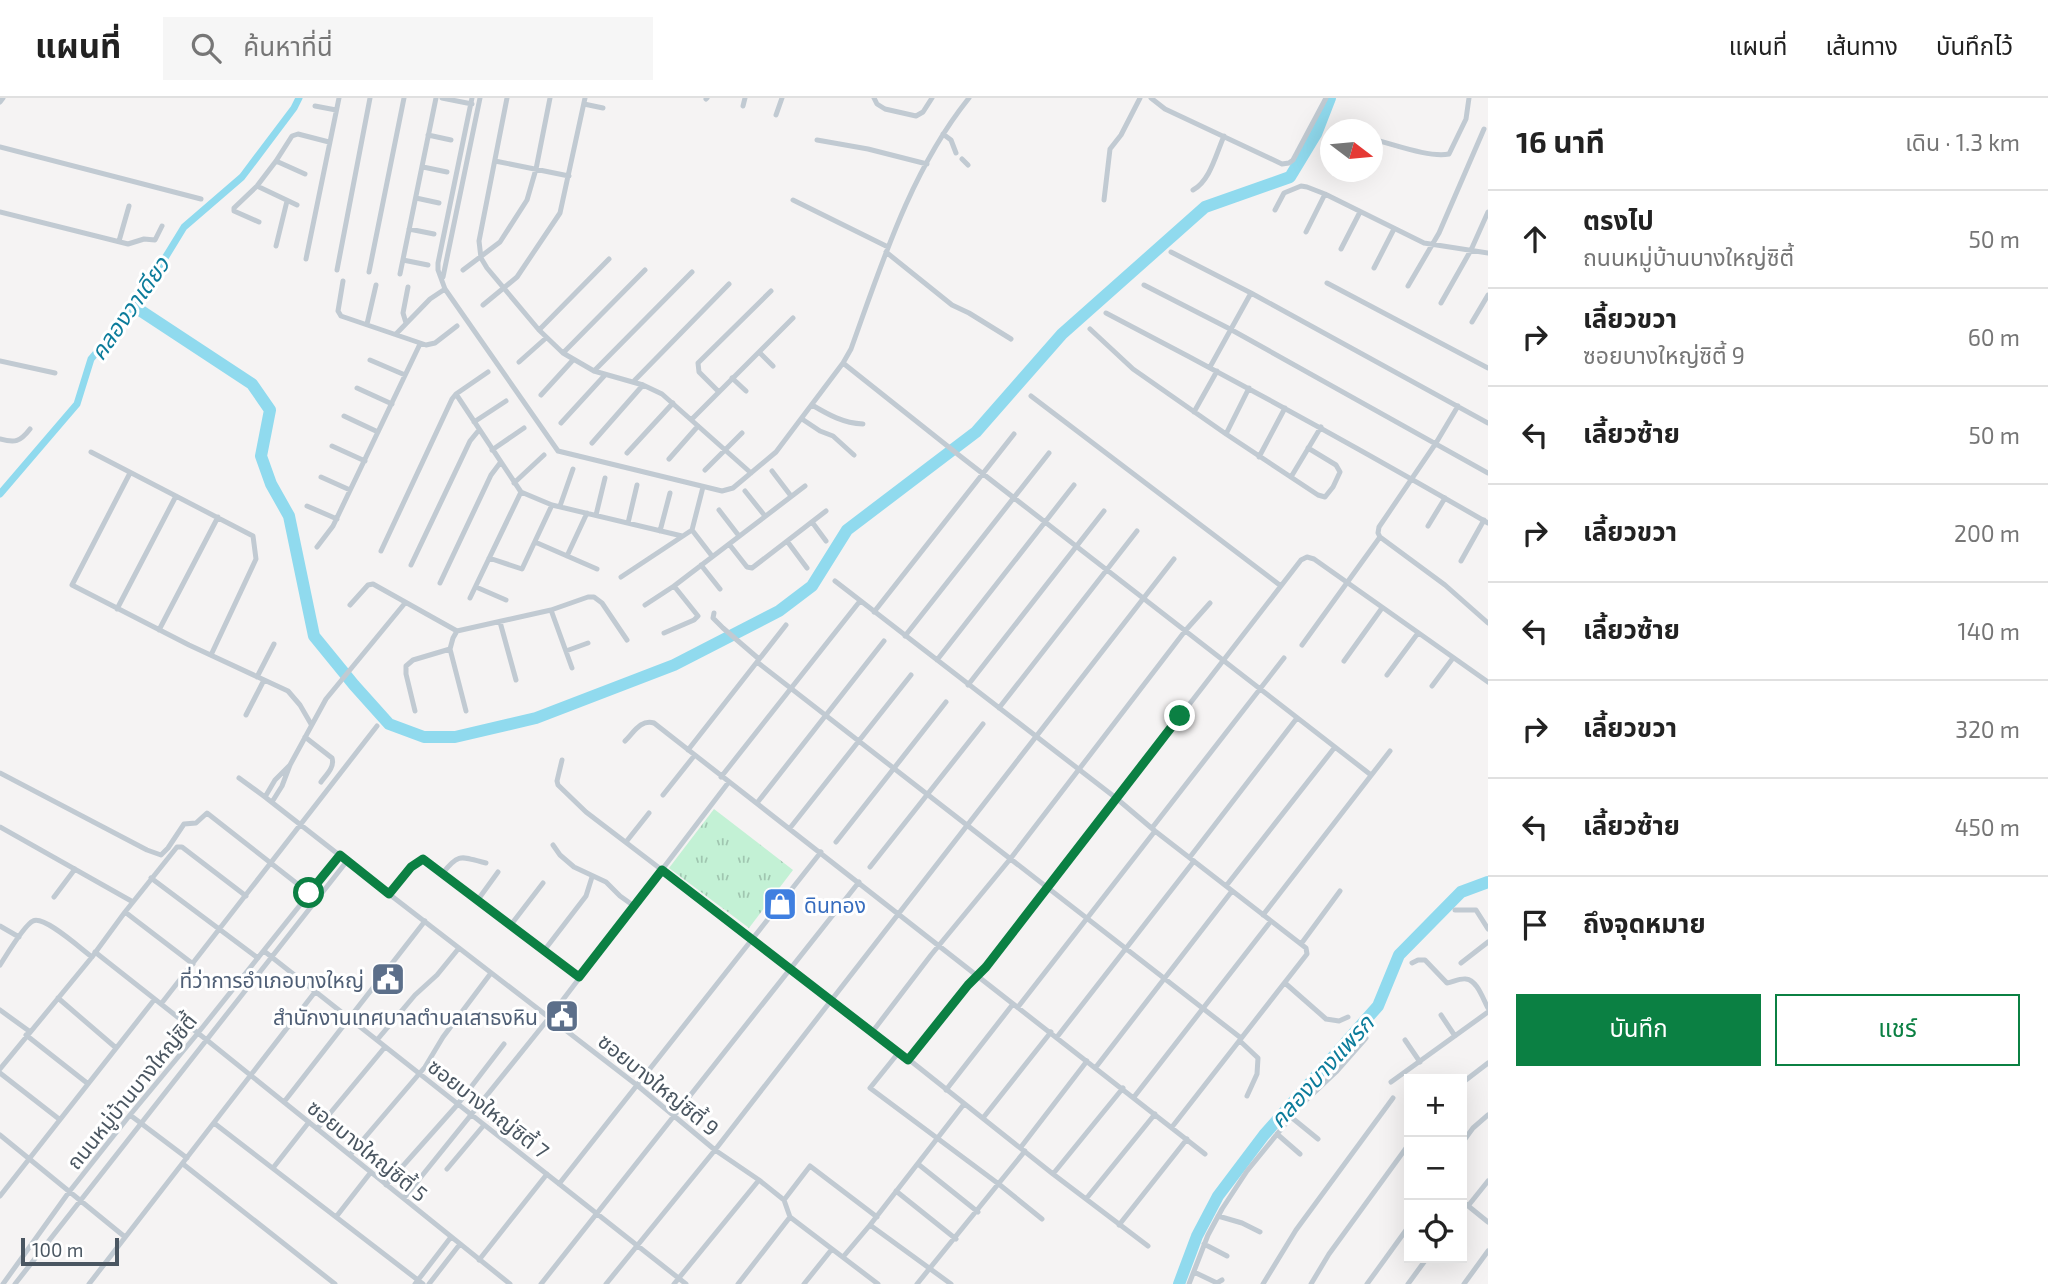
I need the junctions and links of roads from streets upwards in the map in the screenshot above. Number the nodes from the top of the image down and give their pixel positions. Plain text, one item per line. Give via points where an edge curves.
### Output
1 (339, 98) edge
2 (370, 98) edge
3 (404, 98) edge
4 (436, 98) edge
5 (442, 98) edge
6 (480, 98) edge
7 (507, 98) edge
8 (550, 98) edge
9 (745, 98) edge
10 (782, 98) edge
11 (874, 98) edge
12 (932, 98) edge
13 (969, 98) edge
14 (1140, 98) edge
15 (1150, 98) edge
16 (1326, 98) edge
17 (1469, 98) edge
18 (471, 101) edge
19 (584, 101) edge
20 (315, 106) dead end
21 (478, 106) junction
22 (743, 106) dead end
23 (603, 108) dead end
24 (336, 110) junction
25 (776, 115) dead end
26 (1484, 129) dead end
27 (943, 134) junction
28 (428, 135) junction
29 (1224, 136) junction
30 (451, 140) dead end
31 (817, 140) dead end
32 (1383, 141) edge
33 (329, 142) junction
34 (0, 147) edge
35 (956, 153) dead end
36 (962, 159) dead end
37 (495, 160) junction
38 (276, 161) junction
39 (927, 164) junction
40 (968, 165) dead end
41 (423, 167) junction
42 (536, 169) junction
43 (447, 172) dead end
44 (305, 174) dead end
45 (569, 176) junction
46 (257, 187) junction
47 (1193, 190) dead end
48 (1325, 194) junction
49 (416, 198) junction
50 (201, 199) dead end
51 (793, 200) dead end
52 (1104, 200) dead end
53 (287, 201) junction
54 (439, 203) dead end
55 (297, 205) dead end
56 (128, 206) dead end
57 (1275, 210) dead end
58 (0, 212) edge
59 (1360, 212) junction
60 (1488, 212) edge
61 (259, 222) dead end
62 (162, 226) dead end
63 (410, 229) junction
64 (1394, 229) junction
65 (1306, 232) dead end
66 (434, 234) dead end
67 (119, 241) junction
68 (1432, 245) junction
69 (276, 246) dead end
70 (887, 250) junction
71 (1341, 250) dead end
72 (1471, 250) junction
73 (1171, 252) dead end
74 (1488, 253) edge
75 (481, 258) junction
76 (306, 259) dead end
77 (609, 259) dead end
78 (403, 260) junction
79 (428, 265) dead end
80 (1374, 268) dead end
81 (337, 270) dead end
82 (463, 270) dead end
83 (645, 270) dead end
84 (369, 272) dead end
85 (692, 272) dead end
86 (400, 274) dead end
87 (442, 278) junction
88 (343, 281) dead end
89 (1327, 283) dead end
90 (729, 284) dead end
91 (376, 285) dead end
92 (1144, 285) dead end
93 (1408, 286) dead end
94 (408, 287) dead end
95 (445, 289) junction
96 (504, 289) junction
97 (771, 291) dead end
98 (1251, 293) junction
99 (1488, 295) edge
100 (1441, 303) dead end
101 (483, 305) dead end
102 (1106, 313) dead end
103 (793, 318) dead end
104 (1472, 322) dead end
105 (406, 323) junction
106 (367, 324) junction
107 (457, 326) dead end
108 (1090, 329) dead end
109 (1230, 329) junction
110 (539, 330) junction
111 (396, 334) junction
112 (546, 338) junction
113 (1011, 339) dead end
114 (420, 344) junction
115 (759, 352) junction
116 (563, 353) junction
117 (370, 360) dead end
118 (573, 360) junction
119 (0, 361) edge
120 (519, 362) dead end
121 (843, 363) junction
122 (773, 366) dead end
123 (1210, 367) junction
124 (1488, 368) edge
125 (1217, 370) junction
126 (594, 371) junction
127 (488, 372) dead end
128 (55, 373) dead end
129 (405, 375) junction
130 (605, 375) junction
131 (732, 378) junction
132 (633, 382) junction
133 (643, 384) junction
134 (357, 388) dead end
135 (1249, 388) junction
136 (746, 391) dead end
137 (719, 392) junction
138 (456, 394) junction
139 (541, 395) dead end
140 (1031, 396) dead end
141 (506, 401) dead end
142 (673, 403) junction
143 (392, 404) junction
144 (812, 405) junction
145 (1458, 406) junction
146 (1285, 408) junction
147 (1194, 412) junction
148 (344, 416) dead end
149 (692, 419) junction
150 (802, 419) junction
151 (841, 421) junction
152 (474, 422) junction
153 (561, 423) dead end
154 (1488, 423) edge
155 (863, 424) dead end
156 (698, 426) junction
157 (1321, 427) junction
158 (524, 428) dead end
159 (30, 429) dead end
160 (479, 430) junction
161 (378, 432) junction
162 (742, 433) dead end
163 (1014, 434) dead end
164 (1226, 434) junction
165 (833, 436) junction
166 (0, 439) edge
167 (592, 443) dead end
168 (1436, 443) junction
169 (332, 446) dead end
170 (726, 449) junction
171 (1308, 449) junction
172 (492, 450) junction
173 (92, 452) dead end
174 (627, 453) dead end
175 (1049, 453) dead end
176 (544, 455) dead end
177 (854, 456) dead end
178 (1259, 457) junction
179 (669, 458) dead end
180 (365, 461) junction
181 (500, 463) junction
182 (573, 469) dead end
183 (705, 470) dead end
184 (772, 471) dead end
185 (1488, 472) edge
186 (130, 473) junction
187 (751, 473) junction
188 (984, 474) junction
189 (321, 477) dead end
190 (1290, 477) junction
191 (605, 478) dead end
192 (1412, 480) junction
193 (514, 484) junction
194 (637, 485) dead end
195 (1074, 485) dead end
196 (703, 486) junction
197 (805, 486) dead end
198 (351, 490) junction
199 (745, 491) dead end
200 (521, 492) junction
201 (670, 493) dead end
202 (176, 496) junction
203 (791, 496) junction
204 (1014, 497) junction
205 (1445, 498) junction
206 (552, 505) junction
207 (307, 506) dead end
208 (560, 506) junction
209 (719, 510) dead end
210 (826, 511) dead end
211 (1104, 511) dead end
212 (587, 513) junction
213 (596, 515) junction
214 (765, 516) junction
215 (218, 517) junction
216 (337, 519) junction
217 (1486, 521) edge
218 (812, 522) junction
219 (1045, 522) junction
220 (628, 523) junction
221 (1428, 526) dead end
222 (692, 530) junction
223 (660, 531) junction
224 (1137, 531) dead end
225 (682, 536) junction
226 (739, 536) junction
227 (1380, 537) junction
228 (787, 541) junction
229 (826, 541) dead end
230 (535, 542) junction
231 (729, 544) junction
232 (1076, 546) junction
233 (317, 547) dead end
234 (381, 551) dead end
235 (567, 556) junction
236 (712, 556) junction
237 (489, 558) junction
238 (1174, 559) dead end
239 (1461, 561) dead end
240 (411, 565) dead end
241 (701, 565) junction
242 (807, 568) dead end
243 (597, 569) dead end
244 (1106, 570) junction
245 (621, 577) dead end
246 (835, 581) dead end
247 (1347, 582) junction
248 (440, 583) dead end
249 (674, 586) junction
250 (1281, 586) junction
251 (476, 587) junction
252 (720, 589) dead end
253 (470, 597) dead end
254 (1144, 599) junction
255 (506, 600) dead end
256 (860, 601) junction
257 (405, 603) junction
258 (1210, 603) dead end
259 (350, 605) dead end
260 (645, 605) dead end
261 (1382, 608) junction
262 (117, 609) junction
263 (551, 610) junction
264 (874, 612) junction
265 (714, 613) dead end
266 (500, 622) junction
267 (1488, 623) edge
268 (786, 625) dead end
269 (159, 630) junction
270 (457, 631) junction
271 (1185, 631) junction
272 (664, 633) dead end
273 (1418, 633) junction
274 (905, 636) junction
275 (627, 640) dead end
276 (884, 641) dead end
277 (588, 643) dead end
278 (274, 644) dead end
279 (1302, 645) dead end
280 (450, 649) junction
281 (566, 651) junction
282 (211, 655) junction
283 (1284, 658) dead end
284 (1452, 658) junction
285 (758, 660) junction
286 (937, 660) junction
287 (1223, 660) junction
288 (1344, 661) dead end
289 (572, 668) dead end
290 (911, 675) dead end
291 (1387, 675) dead end
292 (260, 678) junction
293 (516, 680) dead end
294 (1488, 682) edge
295 (968, 685) junction
296 (1432, 686) dead end
297 (790, 688) junction
298 (1260, 689) junction
299 (946, 702) dead end
300 (999, 708) junction
301 (415, 711) dead end
302 (466, 711) dead end
303 (825, 713) junction
304 (246, 715) dead end
305 (1297, 718) junction
306 (312, 724) junction
307 (983, 724) dead end
308 (377, 726) dead end
309 (304, 737) junction
310 (1037, 738) junction
311 (860, 740) junction
312 (625, 741) dead end
313 (1335, 747) junction
314 (688, 750) junction
315 (1390, 751) dead end
316 (694, 755) junction
317 (562, 760) dead end
318 (290, 765) junction
319 (894, 767) junction
320 (1078, 769) junction
321 (0, 773) edge
322 (1371, 775) junction
323 (721, 777) junction
324 (239, 778) dead end
325 (321, 782) dead end
326 (729, 783) junction
327 (928, 793) junction
328 (663, 795) dead end
329 (265, 797) junction
330 (1116, 798) junction
331 (272, 802) junction
332 (757, 803) junction
333 (649, 813) dead end
334 (301, 825) junction
335 (969, 826) junction
336 (0, 827) edge
337 (790, 828) junction
338 (1154, 830) junction
339 (626, 842) junction
340 (835, 842) dead end
341 (553, 845) dead end
342 (821, 852) junction
343 (340, 855) junction
344 (1011, 858) junction
345 (1192, 859) junction
346 (347, 861) junction
347 (271, 863) junction
348 (486, 863) dead end
349 (870, 867) dead end
350 (75, 869) junction
351 (662, 870) junction
352 (498, 872) dead end
353 (443, 873) junction
354 (592, 877) junction
355 (152, 878) junction
356 (859, 882) junction
357 (543, 883) dead end
358 (1226, 886) junction
359 (1048, 888) junction
360 (1232, 891) junction
361 (1340, 891) dead end
362 (309, 893) junction
363 (389, 894) junction
364 (246, 896) junction
365 (54, 897) dead end
366 (133, 901) junction
367 (477, 901) junction
368 (634, 906) junction
369 (1455, 910) dead end
370 (125, 912) junction
371 (899, 913) junction
372 (1263, 915) junction
373 (1087, 918) junction
374 (425, 921) junction
375 (1271, 921) junction
376 (0, 926) edge
377 (510, 926) junction
378 (219, 929) junction
379 (1488, 929) edge
380 (19, 937) junction
381 (752, 939) junction
382 (1488, 942) edge
383 (1301, 944) junction
384 (939, 945) junction
385 (459, 948) junction
386 (1126, 949) junction
387 (264, 951) junction
388 (543, 952) junction
389 (93, 955) junction
390 (272, 957) junction
391 (258, 958) junction
392 (1412, 963) dead end
393 (1461, 963) dead end
394 (193, 964) junction
395 (0, 965) edge
396 (266, 965) junction
397 (791, 968) junction
398 (491, 972) junction
399 (978, 976) junction
400 (579, 977) junction
401 (1164, 979) junction
402 (1285, 983) junction
403 (315, 992) junction
404 (58, 998) junction
405 (831, 999) junction
406 (153, 1000) junction
407 (161, 1004) junction
408 (1015, 1005) junction
409 (1203, 1008) junction
410 (0, 1010) edge
411 (1488, 1010) edge
412 (1441, 1015) dead end
413 (549, 1017) junction
414 (1349, 1017) dead end
415 (350, 1019) junction
416 (873, 1031) junction
417 (1051, 1032) junction
418 (28, 1033) junction
419 (198, 1033) junction
420 (1455, 1036) junction
421 (1057, 1037) junction
422 (1366, 1038) dead end
423 (377, 1040) junction
424 (1241, 1040) junction
425 (1405, 1040) dead end
426 (208, 1041) junction
427 (504, 1044) dead end
428 (115, 1047) junction
429 (385, 1047) junction
430 (899, 1052) junction
431 (908, 1060) junction
432 (1087, 1061) junction
433 (1420, 1062) junction
434 (1488, 1063) edge
435 (1096, 1067) junction
436 (0, 1071) edge
437 (420, 1074) junction
438 (251, 1076) junction
439 (1467, 1079) edge
440 (1391, 1082) dead end
441 (87, 1083) junction
442 (638, 1086) junction
443 (1123, 1088) junction
444 (946, 1090) junction
445 (1247, 1096) dead end
446 (1135, 1097) junction
447 (1393, 1098) dead end
448 (284, 1102) junction
449 (458, 1104) junction
450 (964, 1104) junction
451 (470, 1114) junction
452 (1155, 1114) junction
453 (130, 1115) junction
454 (1488, 1115) edge
455 (674, 1117) junction
456 (1291, 1117) junction
457 (983, 1118) junction
458 (59, 1119) junction
459 (309, 1122) junction
460 (141, 1123) junction
461 (215, 1123) junction
462 (484, 1125) junction
463 (1172, 1127) junction
464 (317, 1129) junction
465 (1277, 1134) junction
466 (0, 1135) edge
467 (1467, 1137) edge
468 (936, 1139) junction
469 (1187, 1139) junction
470 (1318, 1139) dead end
471 (1023, 1149) junction
472 (715, 1150) junction
473 (1404, 1151) edge
474 (1205, 1154) dead end
475 (1300, 1154) dead end
476 (350, 1155) junction
477 (1401, 1155) junction
478 (1404, 1157) edge
479 (187, 1158) junction
480 (27, 1159) junction
481 (183, 1164) junction
482 (918, 1164) junction
483 (273, 1168) junction
484 (447, 1169) dead end
485 (371, 1172) junction
486 (547, 1174) junction
487 (1053, 1174) junction
488 (759, 1180) junction
489 (1488, 1181) edge
490 (559, 1184) junction
491 (386, 1185) junction
492 (1000, 1185) junction
493 (896, 1191) junction
494 (69, 1192) junction
495 (0, 1196) edge
496 (404, 1199) junction
497 (1086, 1199) junction
498 (80, 1200) junction
499 (784, 1200) junction
500 (1467, 1202) edge
501 (1467, 1207) edge
502 (978, 1212) junction
503 (597, 1213) junction
504 (1218, 1216) junction
505 (336, 1217) junction
506 (790, 1217) junction
507 (877, 1217) junction
508 (1042, 1219) dead end
509 (1488, 1222) edge
510 (1119, 1225) junction
511 (870, 1226) junction
512 (1259, 1232) dead end
513 (1404, 1233) edge
514 (125, 1237) junction
515 (451, 1237) junction
516 (956, 1239) junction
517 (460, 1244) junction
518 (1204, 1244) junction
519 (637, 1245) junction
520 (1148, 1246) dead end
521 (832, 1249) junction
522 (1488, 1251) edge
523 (1227, 1256) dead end
524 (843, 1257) junction
525 (480, 1260) junction
526 (1423, 1263) edge
527 (930, 1268) junction
528 (1194, 1272) junction
529 (869, 1277) junction
530 (678, 1278) junction
531 (1223, 1280) dead end
532 (418, 1283) edge
533 (3, 1284) edge
534 (15, 1284) edge
535 (89, 1284) edge
536 (335, 1284) edge
537 (429, 1284) edge
538 (510, 1284) edge
539 (541, 1284) edge
540 (606, 1284) edge
541 (674, 1284) edge
542 (687, 1284) edge
543 (738, 1284) edge
544 (804, 1284) edge
545 (864, 1284) edge
546 (878, 1284) edge
547 (918, 1284) edge
548 (951, 1284) edge
549 (1189, 1284) edge
550 (1263, 1284) edge
551 (1311, 1284) edge
552 (1367, 1284) edge
553 (1408, 1284) edge
554 (1464, 1284) edge

1 - 24 street
2 - 81 street
3 - 84 street
4 - 28 street
5 - 18 street
6 - 21 street
7 - 37 street
8 - 42 street
9 - 22 street
10 - 25 street
11 - 12 street via 885,109 916,116
13 - 27 street
14 - 52 street via 1110,149
15 - 29 street
16 - 29 street via 1289,163 1282,164
17 - 32 street via 1468,113 1449,153
18 - 21 street
18 - 87 street via 438,263
19 - 23 street
19 - 45 street
20 - 24 street
21 - 87 street
24 - 33 street
26 - 68 street
27 - 35 street
27 - 39 street
28 - 30 street
28 - 41 street
29 - 47 street via 1206,177
31 - 39 street
33 - 38 street via 294,135
33 - 76 street
34 - 50 street
36 - 40 street
37 - 42 street
37 - 75 street via 479,242
38 - 44 street
38 - 46 street
39 - 70 street
41 - 43 street
41 - 49 street
42 - 45 street
42 - 75 street via 519,213 500,242
45 - 96 street via 560,213
46 - 53 street
46 - 61 street via 233,209
48 - 57 street via 1307,187 1291,189
48 - 59 street
48 - 65 street
49 - 54 street
49 - 63 street
51 - 70 street
53 - 55 street
53 - 69 street
56 - 67 street
58 - 67 street
59 - 64 street
59 - 71 street
60 - 72 street
62 - 67 street via 155,240
63 - 66 street
63 - 78 street
64 - 68 street
64 - 80 street
68 - 72 street
68 - 93 street
70 - 113 street via 951,305
70 - 121 street
72 - 74 street
72 - 100 street
73 - 98 street
75 - 82 street
75 - 96 street
77 - 110 street
78 - 79 street
78 - 86 street
83 - 116 street
85 - 126 street
87 - 95 street
88 - 106 street via 339,314
89 - 124 street
90 - 132 street
91 - 106 street
92 - 109 street
94 - 105 street via 403,313
95 - 105 street
95 - 196 street via 558,450
96 - 101 street
96 - 110 street
97 - 137 street via 698,363 699,372
98 - 109 street
98 - 145 street
99 - 104 street
102 - 123 street
103 - 115 street
105 - 111 street
106 - 111 street
107 - 114 street via 435,343
108 - 147 street via 1133,369
109 - 123 street
109 - 168 street
110 - 112 street
111 - 114 street
112 - 116 street
112 - 120 street
114 - 129 street
115 - 122 street
115 - 131 street
116 - 118 street
117 - 129 street
118 - 126 street
118 - 139 street
119 - 128 street
121 - 144 street
121 - 188 street
123 - 125 street
125 - 135 street
125 - 147 street
126 - 130 street
127 - 138 street
129 - 143 street
130 - 132 street
130 - 153 street
131 - 136 street
131 - 137 street
132 - 133 street
133 - 142 street
133 - 167 street
134 - 143 street
135 - 146 street
135 - 164 street
137 - 149 street
138 - 152 street
138 - 234 street
140 - 250 street
141 - 152 street
142 - 149 street
142 - 174 street
143 - 161 street
144 - 150 street
144 - 151 street
145 - 154 street
145 - 168 street
146 - 157 street
146 - 178 street
147 - 164 street
148 - 161 street
149 - 156 street
150 - 165 street
150 - 187 street via 776,452
151 - 155 street
151 - 165 street
152 - 160 street
156 - 170 street
156 - 179 street
157 - 171 street
157 - 192 street
158 - 172 street
159 - 166 street via 21,440
160 - 172 street
160 - 240 street
161 - 180 street
162 - 170 street
163 - 188 street
164 - 178 street
165 - 177 street
168 - 185 street
168 - 192 street
169 - 180 street
170 - 183 street
170 - 187 street
171 - 190 street
171 - 190 street via 1339,468 1333,486 1321,496
172 - 181 street
173 - 186 street
175 - 204 street
176 - 193 street
178 - 190 street
180 - 198 street
181 - 193 street
181 - 248 street
182 - 208 street
184 - 203 street
186 - 202 street
186 - 262 street via 72,585
187 - 196 street via 727,490
188 - 204 street
188 - 264 street
189 - 198 street
191 - 213 street
192 - 205 street
192 - 227 street via 1379,527
193 - 200 street
194 - 220 street
195 - 219 street
196 - 222 street
197 - 203 street
198 - 216 street
199 - 214 street
200 - 206 street
200 - 237 street
201 - 223 street
202 - 215 street
202 - 262 street
203 - 214 street
204 - 219 street
204 - 274 street
205 - 217 street
205 - 221 street
206 - 208 street
206 - 230 street
207 - 216 street
208 - 212 street
209 - 226 street
210 - 218 street
211 - 232 street
212 - 213 street
212 - 235 street
213 - 220 street
214 - 226 street
215 - 269 street
215 - 282 street via 253,536 257,554
216 - 233 street
217 - 239 street
218 - 228 street
218 - 229 street
219 - 232 street
219 - 286 street
220 - 223 street
222 - 225 street
222 - 236 street
223 - 225 street
224 - 244 street
225 - 245 street
226 - 231 street
227 - 247 street
227 - 267 street
228 - 231 street via 750,568
228 - 242 street
230 - 235 street
230 - 237 street via 522,569
231 - 236 street
232 - 244 street
232 - 295 street
235 - 243 street
236 - 241 street
237 - 251 street
238 - 254 street
241 - 249 street
241 - 252 street
244 - 254 street
244 - 300 street
246 - 256 street
247 - 250 street via 1307,557
247 - 261 street
247 - 279 street
249 - 260 street
249 - 272 street via 698,616
250 - 287 street
251 - 253 street
251 - 255 street
254 - 271 street
254 - 310 street
256 - 264 street
256 - 297 street
257 - 259 street via 371,584
257 - 270 street
257 - 306 street via 336,685
258 - 271 street
261 - 273 street
261 - 288 street
262 - 269 street
263 - 266 street
263 - 275 street via 594,597
263 - 281 street
264 - 274 street
265 - 285 street via 715,620
266 - 270 street
266 - 293 street
268 - 285 street
269 - 282 street
270 - 280 street
271 - 287 street
271 - 320 street
273 - 284 street
273 - 291 street
274 - 286 street
276 - 303 street
277 - 281 street
278 - 292 street
280 - 301 street via 407,666
280 - 302 street
281 - 289 street
282 - 292 street
283 - 298 street
284 - 294 street
284 - 296 street
285 - 297 street
285 - 314 street
286 - 295 street
287 - 298 street
287 - 330 street
290 - 311 street
292 - 304 street
292 - 306 street via 288,691
295 - 300 street
297 - 303 street
297 - 323 street
298 - 305 street
298 - 338 street
299 - 319 street
300 - 310 street
303 - 311 street
303 - 332 street
305 - 313 street
305 - 345 street
306 - 309 street
307 - 327 street
308 - 334 street
309 - 318 street
309 - 325 street via 334,761
310 - 320 street
310 - 335 street
311 - 319 street
311 - 337 street
312 - 314 street via 642,723 652,722
313 - 322 street
313 - 358 street
314 - 316 street
315 - 322 street
316 - 323 street
316 - 328 street
317 - 339 street via 557,781 561,790
318 - 329 street
318 - 331 street
319 - 327 street
319 - 340 street
320 - 330 street
320 - 344 street
321 - 347 street via 161,855 184,824 196,823 207,813
322 - 372 street
323 - 326 street
324 - 329 street, ซอยบางใหญ่ซิตี้ 9
326 - 332 street
326 - 351 street
327 - 335 street
327 - 349 street
329 - 331 street, ซอยบางใหญ่ซิตี้ 9
330 - 338 street
330 - 359 street
331 - 334 street, ซอยบางใหญ่ซิตี้ 9
332 - 337 street
333 - 339 street
334 - 343 street, ซอยบางใหญ่ซิตี้ 9
334 - 347 street
335 - 344 street
335 - 371 street
336 - 350 street
337 - 342 street
338 - 345 street
338 - 373 street
339 - 351 street
341 - 354 street via 574,867
342 - 356 street
342 - 381 street
343 - 346 street, ซอยบางใหญ่ซิตี้ 9
343 - 362 street, ถนนหมู่บ้านบางใหญ่ซิตี้
344 - 359 street
344 - 384 street
345 - 358 street
345 - 386 street
346 - 363 street, ซอยบางใหญ่ซิตี้ 9
346 - 390 street, ถนนหมู่บ้านบางใหญ่ซิตี้
347 - 362 street
347 - 364 street
348 - 353 street via 458,858
350 - 365 street
350 - 366 street
351 - 368 street
351 - 381 street
352 - 367 street
353 - 363 street via 420,860
353 - 367 street
354 - 368 street via 606,882
354 - 388 street via 586,896
355 - 364 street via 180,846
355 - 366 street
355 - 378 street
356 - 371 street
356 - 397 street
357 - 377 street
358 - 360 street
359 - 373 street
359 - 399 street
360 - 372 street
360 - 401 street
361 - 383 street
362 - 387 street, ถนนหมู่บ้านบางใหญ่ซิตี้
363 - 374 street, ซอยบางใหญ่ซิตี้ 9
364 - 378 street
366 - 370 street
367 - 377 street
368 - 400 street
369 - 379 street via 1476,910
370 - 389 street
370 - 394 street
371 - 384 street
371 - 405 street
372 - 375 street
373 - 386 street
373 - 408 street
374 - 385 street, ซอยบางใหญ่ซิตี้ 9
374 - 415 street
375 - 383 street
375 - 409 street
376 - 380 street
377 - 388 street
378 - 391 street
378 - 394 street
380 - 389 street, ซอยบางใหญ่ซิตี้ 5 via 33,920 43,920
380 - 395 street
381 - 397 street
381 - 442 street
382 - 393 street
383 - 402 street via 1307,954
384 - 399 street
384 - 416 street
385 - 398 street, ซอยบางใหญ่ซิตี้ 9
385 - 423 street
386 - 401 street
386 - 421 street
387 - 390 street, ซอยบางใหญ่ซิตี้ 7
387 - 391 street, ถนนหมู่บ้านบางใหญ่ซิตี้
388 - 400 street
389 - 404 street
389 - 406 street, ซอยบางใหญ่ซิตี้ 5
390 - 396 street, ถนนหมู่บ้านบางใหญ่ซิตี้
390 - 403 street, ซอยบางใหญ่ซิตี้ 7
391 - 396 street
391 - 419 street, ถนนหมู่บ้านบางใหญ่ซิตี้
392 - 411 street via 1425,960 1447,983 1470,980
394 - 407 street
396 - 426 street, ถนนหมู่บ้านบางใหญ่ซิตี้
397 - 405 street
397 - 455 street
398 - 413 street, ซอยบางใหญ่ซิตี้ 9
398 - 437 street
399 - 408 street
399 - 431 street
400 - 413 street
401 - 409 street
401 - 435 street
402 - 414 street via 1326,1018 1339,1021
402 - 424 street
403 - 415 street, ซอยบางใหญ่ซิตี้ 7
403 - 438 street
404 - 418 street
404 - 428 street
405 - 416 street
405 - 472 street
406 - 407 street, ซอยบางใหญ่ซิตี้ 5
406 - 428 street
407 - 419 street, ซอยบางใหญ่ซิตี้ 5
408 - 417 street
408 - 444 street
409 - 424 street
409 - 446 street
410 - 418 street
411 - 420 street
412 - 420 street
413 - 442 street, ซอยบางใหญ่ซิตี้ 9
413 - 451 street
415 - 423 street, ซอยบางใหญ่ซิตี้ 7
415 - 448 street
416 - 430 street
417 - 421 street
417 - 457 street
418 - 436 street
418 - 441 street
419 - 426 street, ซอยบางใหญ่ซิตี้ 5
419 - 453 street, ถนนหมู่บ้านบางใหญ่ซิตี้
420 - 433 street
421 - 432 street
422 - 456 street
423 - 429 street, ซอยบางใหญ่ซิตี้ 7
424 - 445 street via 1258,1058
424 - 463 street
425 - 433 street
426 - 438 street, ซอยบางใหญ่ซิตี้ 5
426 - 460 street, ถนนหมู่บ้านบางใหญ่ซิตี้
427 - 449 street
428 - 441 street
429 - 437 street, ซอยบางใหญ่ซิตี้ 7
429 - 464 street
430 - 431 street
430 - 468 street via 870,1088
431 - 444 street
432 - 435 street
432 - 471 street
433 - 440 street
434 - 439 street
435 - 443 street
436 - 458 street
437 - 449 street, ซอยบางใหญ่ซิตี้ 7
437 - 476 street
438 - 448 street, ซอยบางใหญ่ซิตี้ 5
438 - 461 street
441 - 458 street
442 - 455 street, ซอยบางใหญ่ซิตี้ 9
442 - 490 street
443 - 446 street
443 - 487 street
444 - 450 street
446 - 452 street
447 - 550 street via 1296,1230
448 - 459 street, ซอยบางใหญ่ซิตี้ 5
449 - 451 street, ซอยบางใหญ่ซิตี้ 7
449 - 491 street
450 - 457 street
450 - 468 street
451 - 462 street, ซอยบางใหญ่ซิตี้ 7
451 - 496 street
452 - 463 street
452 - 497 street
453 - 460 street
453 - 494 street, ถนนหมู่บ้านบางใหญ่ซิตี้
454 - 467 street
455 - 472 street, ซอยบางใหญ่ซิตี้ 9
455 - 503 street
456 - 465 street
456 - 470 street
457 - 471 street
458 - 480 street
459 - 464 street, ซอยบางใหญ่ซิตี้ 5
459 - 483 street
460 - 479 street
460 - 498 street, ถนนหมู่บ้านบางใหญ่ซิตี้
461 - 479 street
461 - 483 street
462 - 484 street
462 - 486 street, ซอยบางใหญ่ซิตี้ 7
463 - 469 street
464 - 476 street, ซอยบางใหญ่ซิตี้ 5
465 - 475 street
465 - 504 street
466 - 480 street
468 - 482 street
468 - 492 street
469 - 474 street
469 - 510 street
471 - 487 street
471 - 492 street
472 - 488 street, ซอยบางใหญ่ซิตี้ 9
472 - 519 street
473 - 477 street
476 - 485 street, ซอยบางใหญ่ซิตี้ 5
477 - 478 street
477 - 551 street
479 - 481 street
480 - 494 street
480 - 495 street
481 - 514 street
481 - 536 street
482 - 493 street
482 - 502 street
483 - 505 street
485 - 491 street, ซอยบางใหญ่ซิตี้ 5
485 - 505 street
486 - 490 street, ซอยบางใหญ่ซิตี้ 7
486 - 525 street
487 - 497 street
488 - 499 street, ซอยบางใหญ่ซิตี้ 9
488 - 530 street
489 - 500 street
490 - 503 street, ซอยบางใหญ่ซิตี้ 7
491 - 496 street, ซอยบางใหญ่ซิตี้ 5
492 - 502 street
492 - 508 street
493 - 507 street
493 - 516 street
494 - 498 street
494 - 533 street, ถนนหมู่บ้านบางใหญ่ซิตี้
496 - 515 street, ซอยบางใหญ่ซิตี้ 5
497 - 510 street
498 - 514 street
498 - 534 street, ถนนหมู่บ้านบางใหญ่ซิตี้
499 - 506 street
499 - 507 street via 810,1166
501 - 509 street
502 - 516 street
503 - 519 street, ซอยบางใหญ่ซิตี้ 7
503 - 539 street
504 - 512 street
504 - 518 street
505 - 532 street
506 - 521 street
506 - 543 street
507 - 511 street
510 - 520 street
511 - 524 street
511 - 527 street
513 - 552 street
514 - 535 street
515 - 517 street, ซอยบางใหญ่ซิตี้ 5
515 - 532 street
516 - 527 street
517 - 525 street, ซอยบางใหญ่ซิตี้ 5
517 - 537 street
518 - 523 street
518 - 528 street
519 - 530 street, ซอยบางใหญ่ซิตี้ 7
519 - 540 street
521 - 524 street
521 - 544 street
522 - 554 street
524 - 529 street
525 - 538 street, ซอยบางใหญ่ซิตี้ 5
526 - 553 street
527 - 547 street
527 - 548 street
528 - 531 street via 1213,1282
528 - 549 street
529 - 545 street
529 - 546 street
530 - 541 street
530 - 542 street, ซอยบางใหญ่ซิตี้ 7

